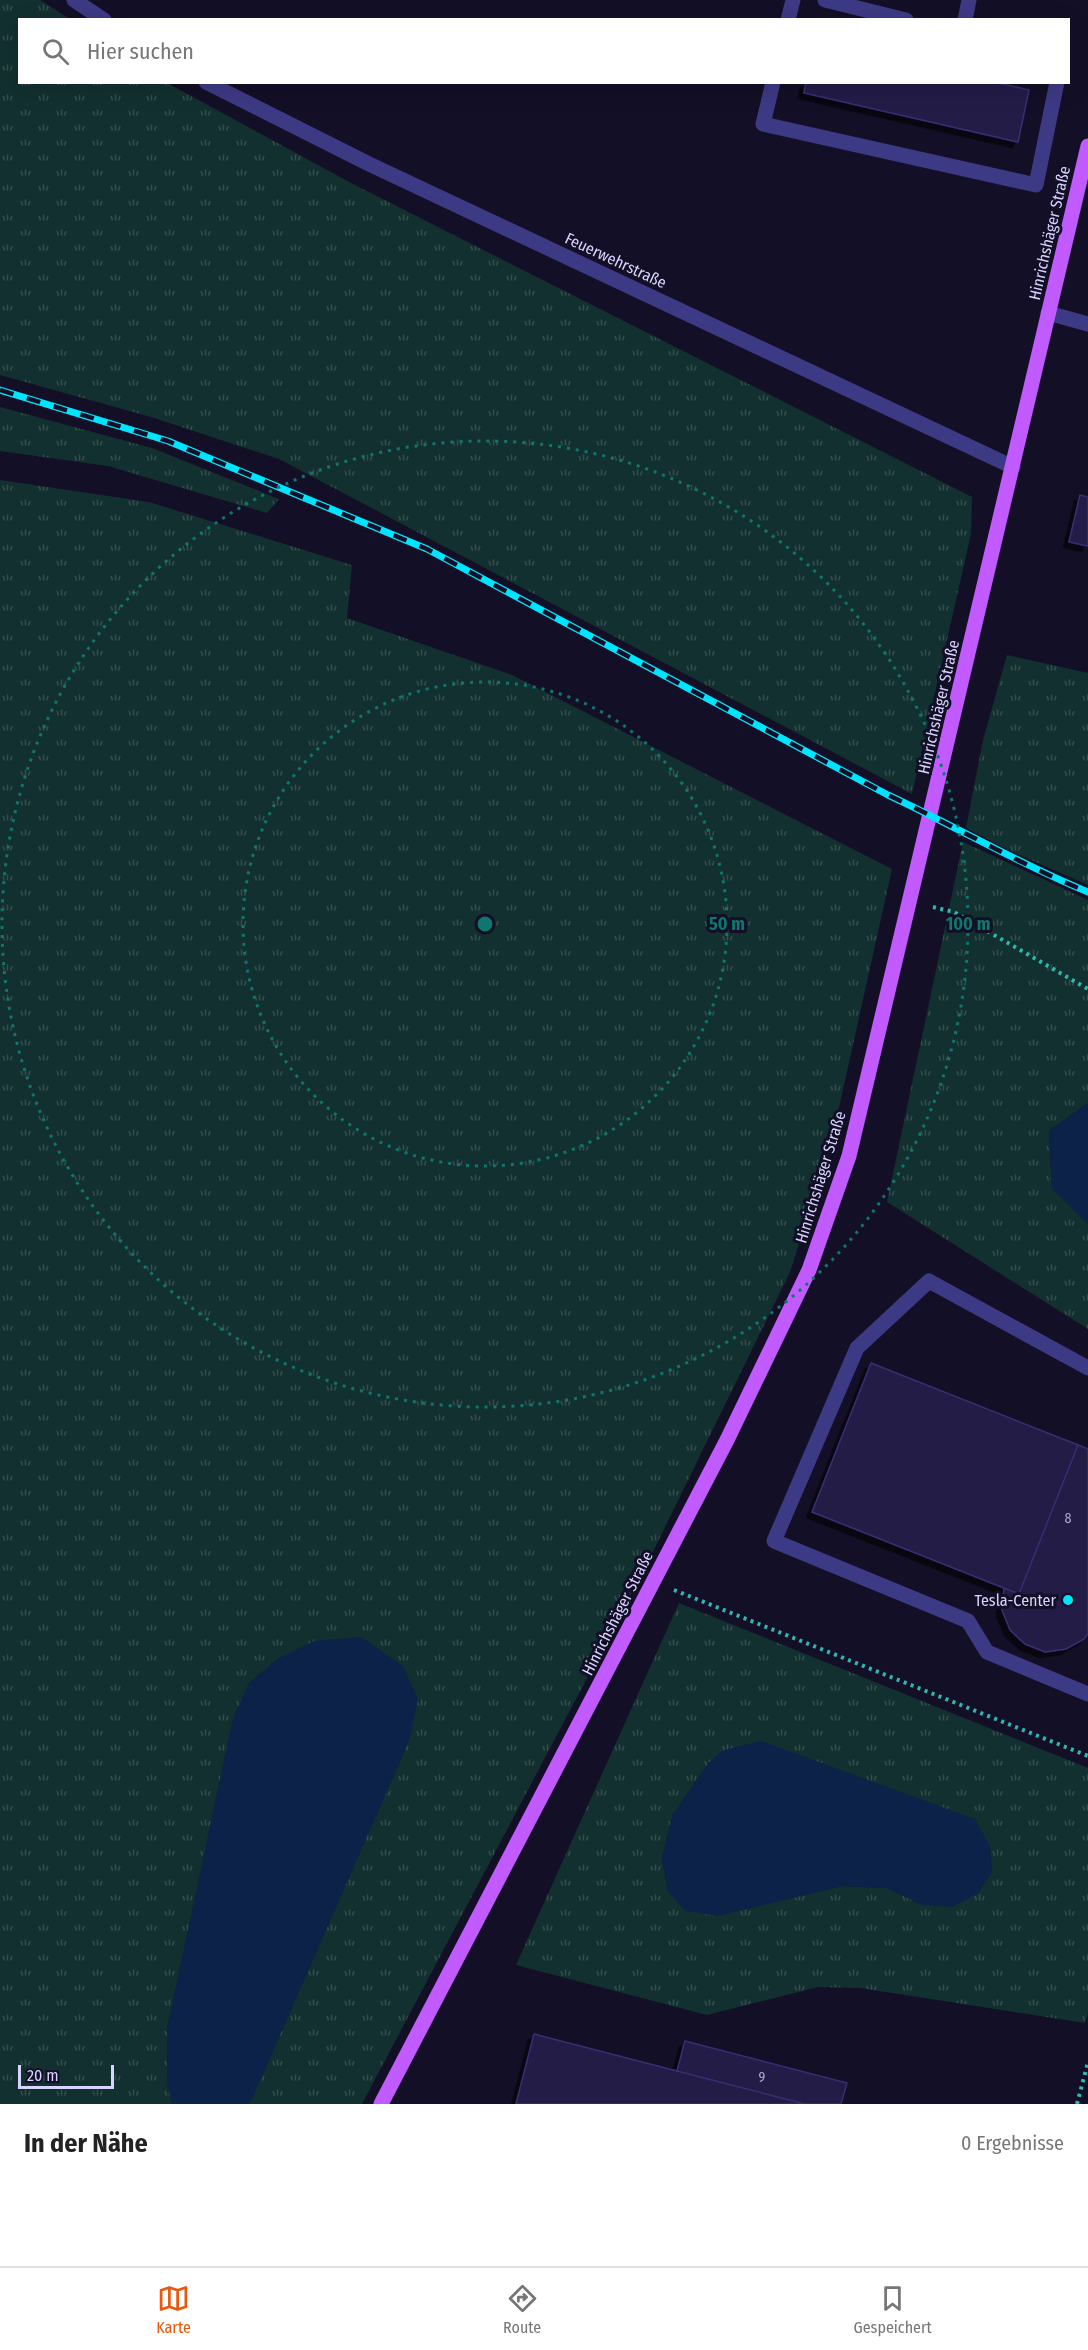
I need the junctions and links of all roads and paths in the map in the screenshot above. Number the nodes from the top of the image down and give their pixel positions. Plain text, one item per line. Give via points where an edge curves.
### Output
1 (74, 0) edge
2 (793, 0) edge
3 (825, 0) edge
4 (969, 0) edge
5 (101, 18) edge
6 (788, 18) edge
7 (898, 18) edge
8 (965, 18) edge
9 (210, 84) edge
10 (773, 84) edge
11 (1057, 84) edge
12 (1088, 146) edge
13 (1048, 314) junction
14 (1088, 324) edge
15 (1013, 467) junction
16 (911, 903) junction
17 (1088, 989) edge
18 (1088, 1368) edge
19 (654, 1582) junction
20 (1088, 1694) edge
21 (1088, 1756) edge
22 (1088, 2062) edge
23 (381, 2104) edge
24 (1077, 2104) edge

1 - 5 street
2 - 6 street
3 - 7 street
4 - 8 street
9 - 15 street, Feuerwehrstraße via 379,169
10 - 11 street via 763,124 1036,185
12 - 13 main road, Hinrichshäger Straße
13 - 14 street
13 - 15 main road, Hinrichshäger Straße
15 - 16 main road, Hinrichshäger Straße
16 - 17 path via 954,912
16 - 19 main road, Hinrichshäger Straße via 849,1156 809,1270
18 - 20 street via 929,1281 857,1348 774,1541 968,1621 987,1652
19 - 21 path
19 - 23 main road, Hinrichshäger Straße
22 - 24 path

